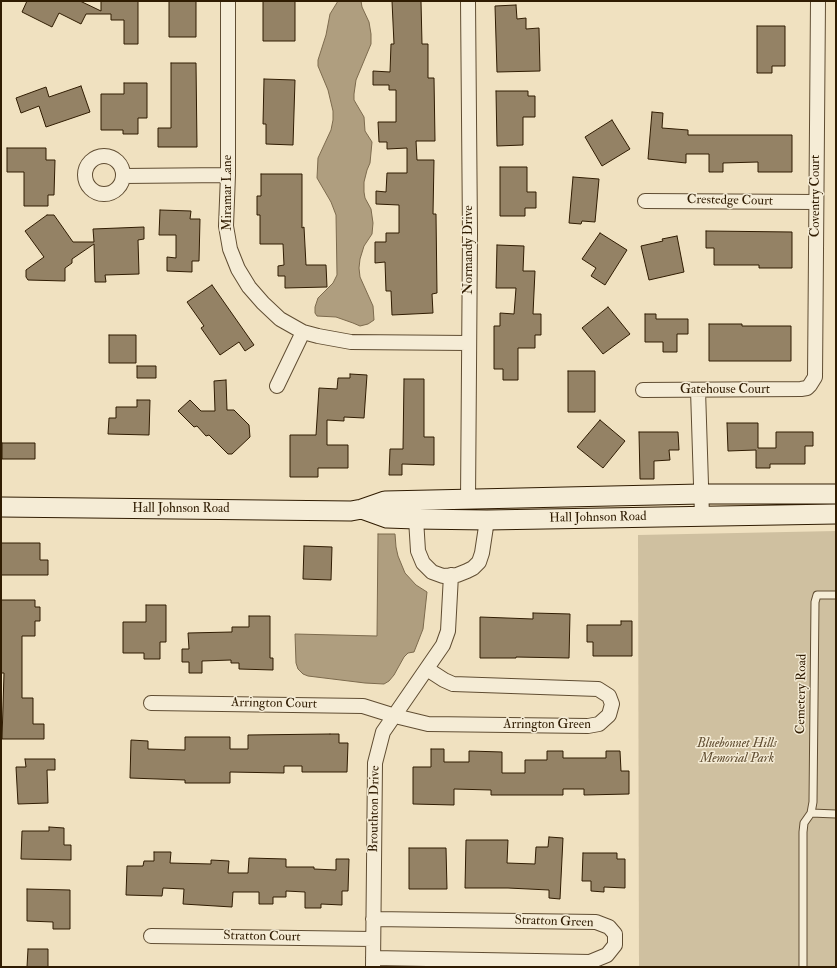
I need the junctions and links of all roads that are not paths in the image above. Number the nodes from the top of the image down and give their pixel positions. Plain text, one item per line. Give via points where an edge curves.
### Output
1 (228, 1) edge
2 (468, 1) edge
3 (818, 1) edge
4 (228, 175) junction
5 (123, 176) dead end
6 (645, 200) dead end
7 (816, 202) junction
8 (303, 332) junction
9 (468, 344) junction
10 (277, 386) dead end
11 (807, 388) joint
12 (643, 390) dead end
13 (698, 390) junction
14 (701, 494) junction
15 (836, 494) edge
16 (468, 500) junction
17 (1, 507) edge
18 (362, 509) junction
19 (836, 514) edge
20 (702, 516) junction
21 (416, 519) junction
22 (487, 520) junction
23 (451, 575) junction
24 (836, 595) edge
25 (427, 669) junction
26 (151, 703) dead end
27 (395, 716) junction
28 (811, 813) junction
29 (836, 814) edge
30 (373, 919) junction
31 (151, 936) dead end
32 (373, 939) junction
33 (373, 962) edge
34 (803, 967) edge

1 - 4 street, Miramar Lane
2 - 9 street, Normandy Drive
3 - 7 street, Coventry Court
4 - 5 street
4 - 8 street, Miramar Lane via 226,226 230,249 238,269 263,303 280,319
6 - 7 street, Crestedge Court
7 - 11 street, Coventry Court via 815,377
8 - 9 street, Miramar Lane via 351,342
8 - 10 street
9 - 16 street, Normandy Drive
11 - 13 street, Gatehouse Court
12 - 13 street, Gatehouse Court
13 - 14 street
14 - 15 main road, Hall Johnson Road
14 - 16 main road, Hall Johnson Road
14 - 20 street
16 - 18 main road, Hall Johnson Road via 385,501
17 - 18 main road, Hall Johnson Road via 351,511
18 - 21 main road, Hall Johnson Road via 387,518
19 - 20 main road, Hall Johnson Road
20 - 22 main road, Hall Johnson Road
21 - 22 main road, Hall Johnson Road
21 - 23 street via 418,551 423,563 432,572 443,576
22 - 23 street via 479,562 467,571
23 - 25 street, Brouthton Drive via 448,631 443,645
24 - 28 lane, Cemetery Road via 817,595 815,602
25 - 27 street, Brouthton Drive
25 - 27 street, Arrington Green via 453,684 598,689 610,696 610,715 599,724 588,726 428,724
26 - 27 street, Arrington Court via 363,706
27 - 30 street, Brouthton Drive via 383,732 375,763
28 - 29 lane
28 - 34 lane, Cemetery Road via 804,823 803,832
30 - 32 street, Brouthton Drive
30 - 33 street, Stratton Green via 596,922 609,927 615,934 615,946 606,956 590,962
31 - 32 street, Stratton Court
32 - 33 street, Brouthton Drive

